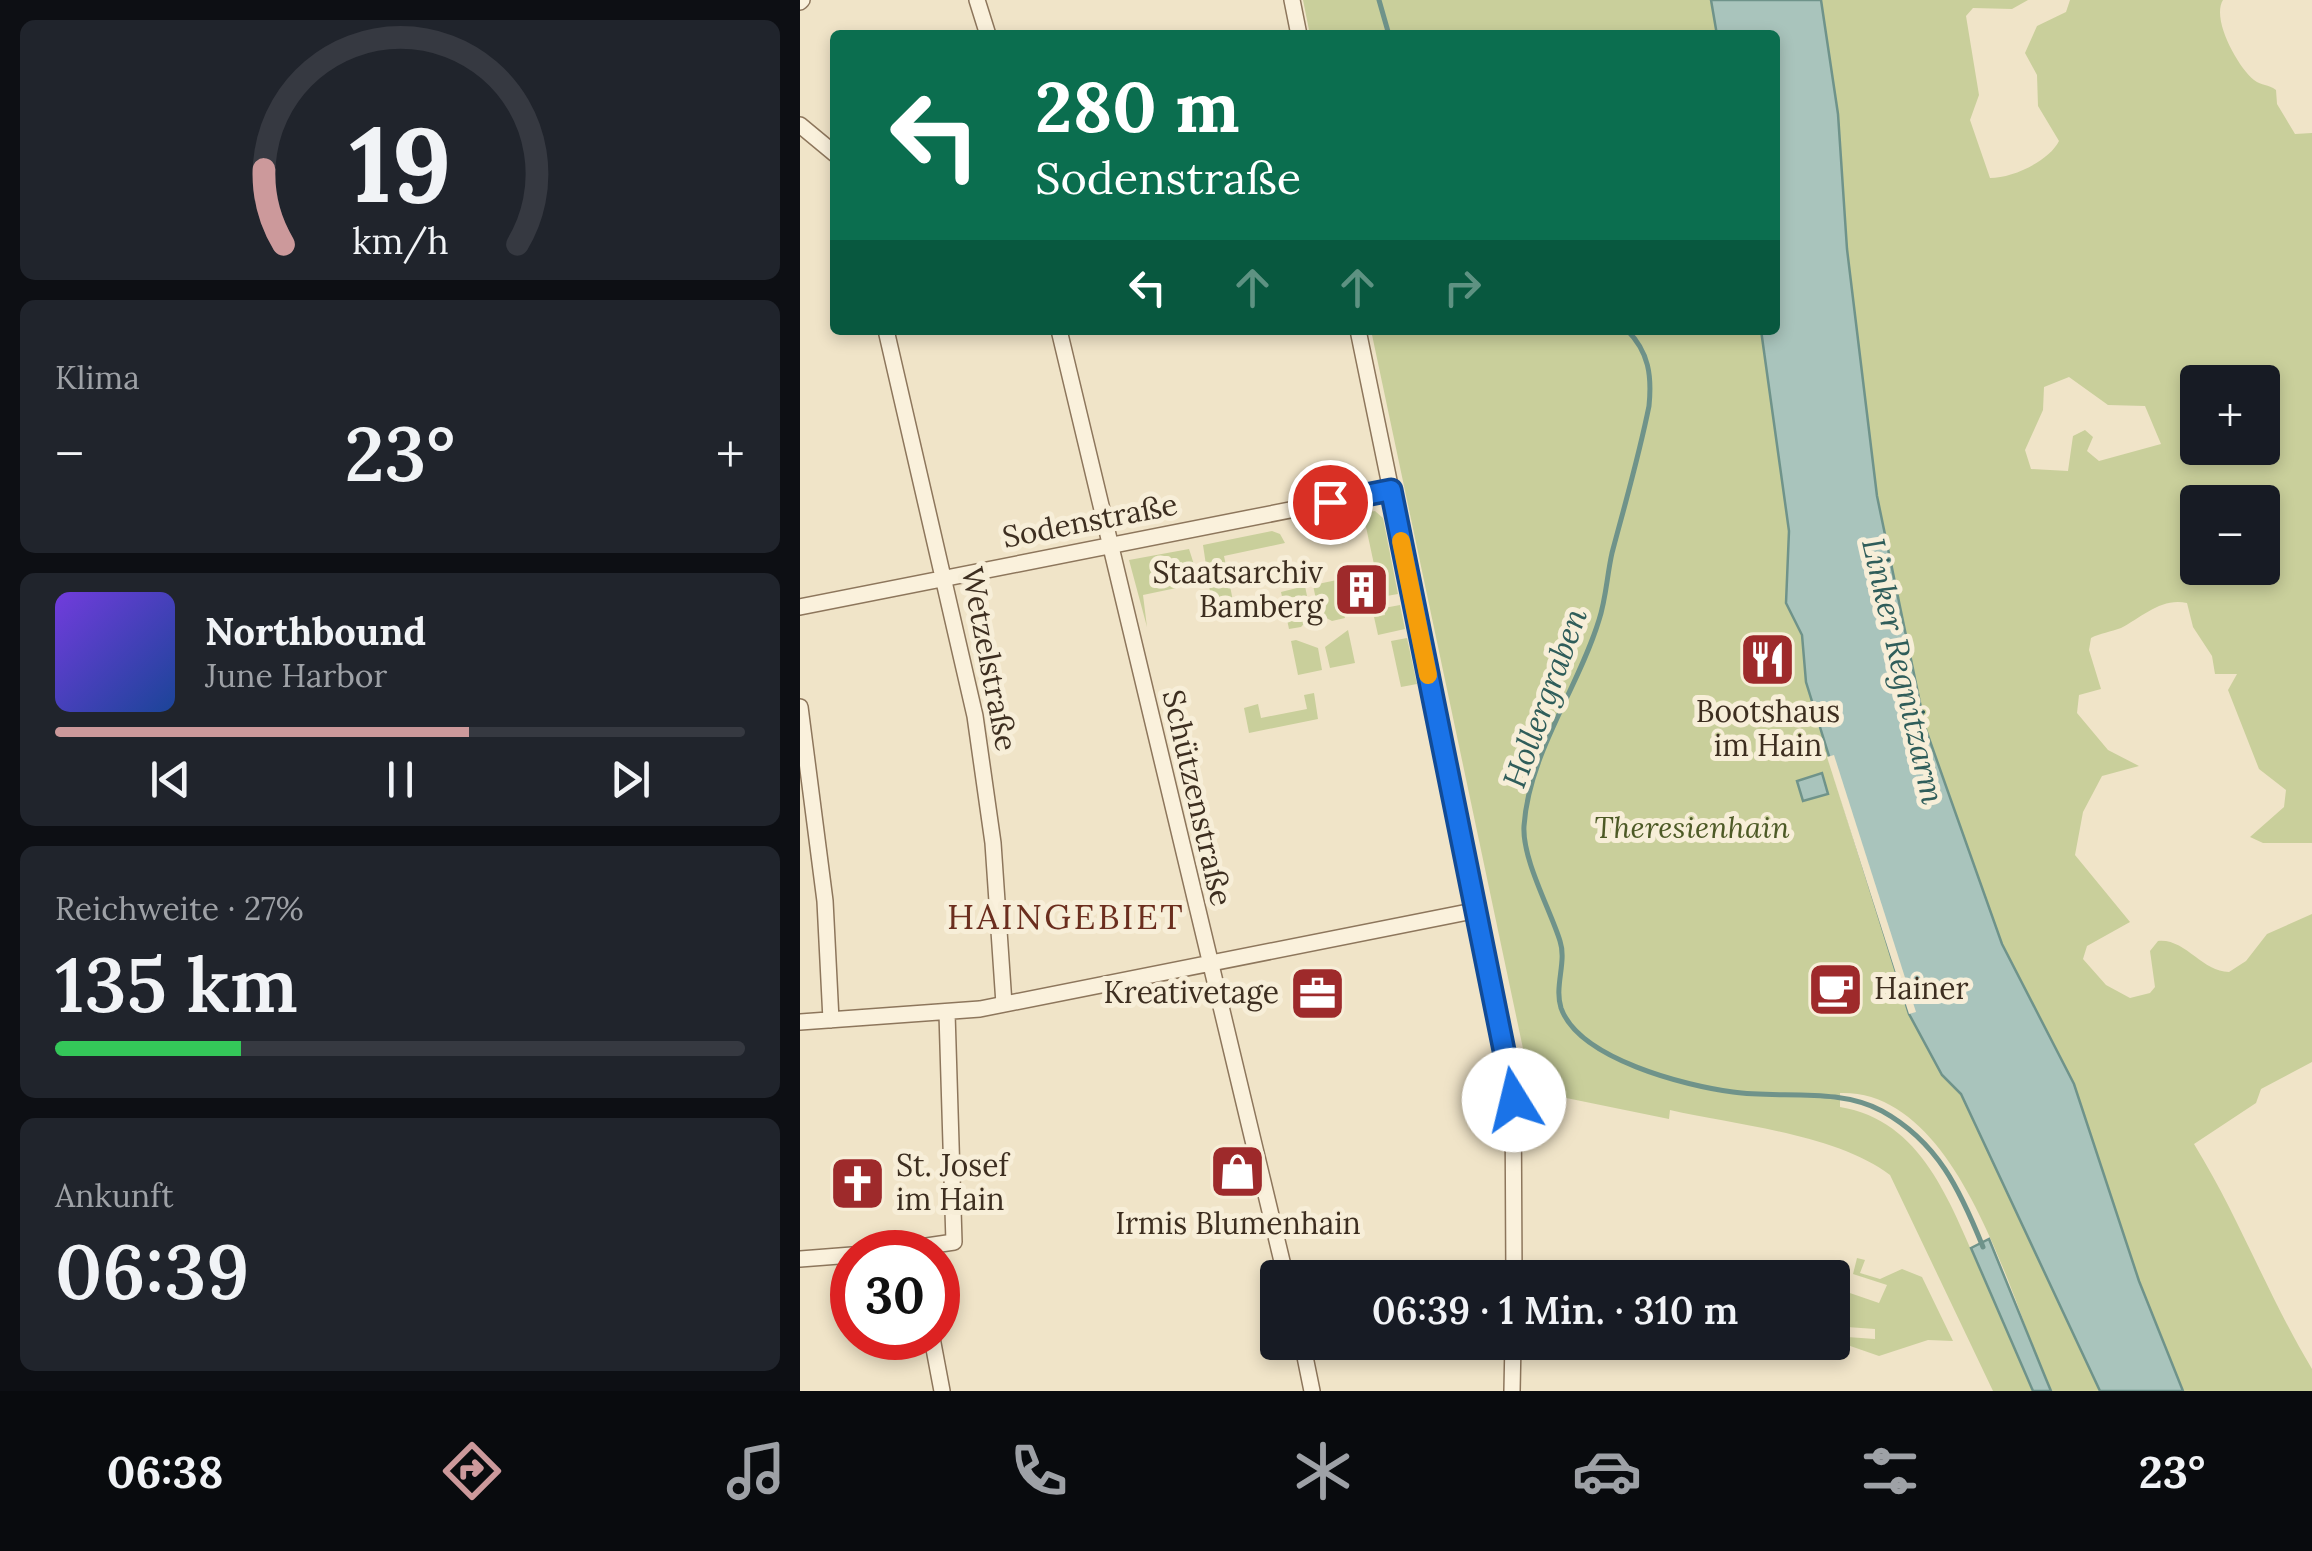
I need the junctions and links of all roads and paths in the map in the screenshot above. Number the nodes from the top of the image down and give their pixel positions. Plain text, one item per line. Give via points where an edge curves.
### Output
1 (977, 0) edge
2 (1292, 0) edge
3 (986, 30) edge
4 (1298, 30) edge
5 (800, 125) edge
6 (830, 150) edge
7 (887, 335) edge
8 (1059, 335) edge
9 (1359, 335) edge
10 (1391, 490) junction
11 (1110, 546) junction
12 (946, 577) junction
13 (800, 607) edge
14 (800, 707) edge
15 (1478, 910) junction
16 (1208, 964) junction
17 (1004, 1004) junction
18 (947, 1013) junction
19 (830, 1020) junction
20 (800, 1022) edge
21 (955, 1230) edge
22 (830, 1257) edge
23 (800, 1259) edge
24 (1282, 1260) edge
25 (1514, 1260) edge
26 (936, 1360) edge
27 (1306, 1360) edge
28 (1513, 1360) edge
29 (942, 1391) edge
30 (1312, 1391) edge
31 (1512, 1391) edge

1 - 3 street
2 - 4 street
5 - 6 street
7 - 12 street, Wetzelstraße
8 - 11 street, Schützenstraße
9 - 10 street
10 - 11 street, Sodenstraße
10 - 15 street
11 - 12 street, Sodenstraße
11 - 16 street, Schützenstraße
12 - 13 street, Sodenstraße
12 - 17 street, Wetzelstraße via 986,786
14 - 19 street via 826,900
15 - 16 street
15 - 25 street via 1512,1083
16 - 17 street
16 - 24 street, Schützenstraße
17 - 18 street
18 - 19 street
18 - 21 street
19 - 20 street
22 - 23 street
26 - 29 street
27 - 30 street
28 - 31 street

